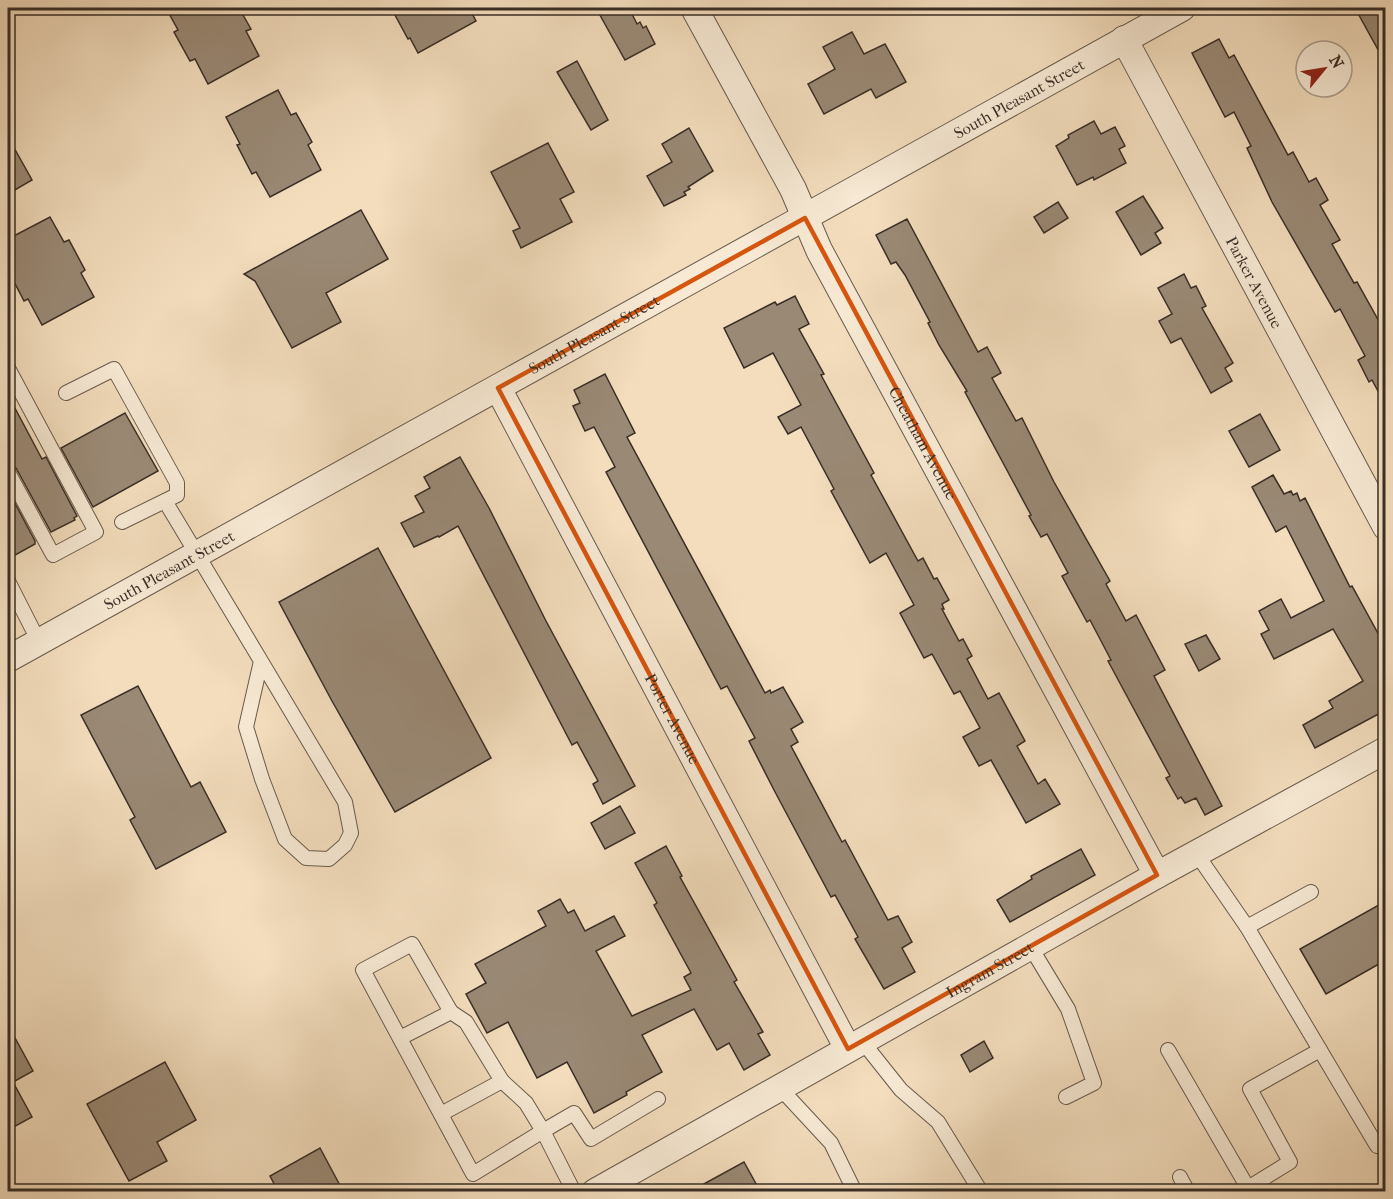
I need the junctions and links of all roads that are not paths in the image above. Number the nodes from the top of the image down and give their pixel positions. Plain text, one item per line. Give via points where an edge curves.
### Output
1 (694, 8) edge
2 (1182, 8) edge
3 (1124, 39) junction
4 (805, 218) junction
5 (8, 368) edge
6 (498, 388) junction
7 (66, 393) dead end
8 (8, 472) edge
9 (165, 501) junction
10 (122, 522) dead end
11 (1386, 527) edge
12 (197, 554) junction
13 (8, 582) edge
14 (39, 642) junction
15 (8, 659) edge
16 (261, 661) junction
17 (1386, 750) edge
18 (1196, 853) junction
19 (1157, 875) junction
20 (1311, 892) dead end
21 (1247, 927) junction
22 (1030, 946) junction
23 (451, 1012) junction
24 (400, 1038) junction
25 (855, 1045) junction
26 (1168, 1050) dead end
27 (1320, 1050) junction
28 (502, 1081) junction
29 (779, 1088) junction
30 (1066, 1097) dead end
31 (658, 1099) dead end
32 (441, 1114) junction
33 (543, 1131) junction
34 (1377, 1146) dead end
35 (1180, 1177) dead end
36 (611, 1187) edge
37 (574, 1191) edge
38 (855, 1191) edge
39 (981, 1191) edge
40 (1188, 1191) edge

1 - 4 street, Cheatham Avenue
2 - 3 street, South Pleasant Street
3 - 4 street, South Pleasant Street
3 - 11 street, Parker Avenue
4 - 6 street, South Pleasant Street
4 - 19 street, Cheatham Avenue
5 - 8 lane via 96,532 53,555
6 - 12 street, South Pleasant Street
6 - 25 street, Porter Avenue
7 - 9 lane via 114,369 177,483 177,495
9 - 10 lane
9 - 12 lane
12 - 14 street, South Pleasant Street
12 - 16 lane
13 - 14 lane
14 - 15 street, South Pleasant Street
16 - 16 lane via 246,727 262,778 285,839 306,858 329,859 345,845 351,833 345,802
17 - 18 street, Ingram Street
18 - 19 street, Ingram Street
18 - 21 lane
19 - 22 street, Ingram Street
20 - 21 lane
21 - 27 lane
22 - 25 street, Ingram Street
22 - 30 lane via 1068,1009 1094,1083
23 - 24 lane
23 - 24 lane via 412,944 363,970
23 - 28 lane via 466,1022
24 - 32 lane
25 - 29 street, Ingram Street
25 - 39 lane via 938,1122
26 - 27 lane via 1248,1188 1290,1162 1250,1089
27 - 34 lane
28 - 32 lane
28 - 33 lane via 526,1102
29 - 36 street, Ingram Street
29 - 38 lane via 831,1143
31 - 33 lane via 591,1139 574,1113
32 - 33 lane via 473,1174
33 - 37 lane
35 - 40 lane

